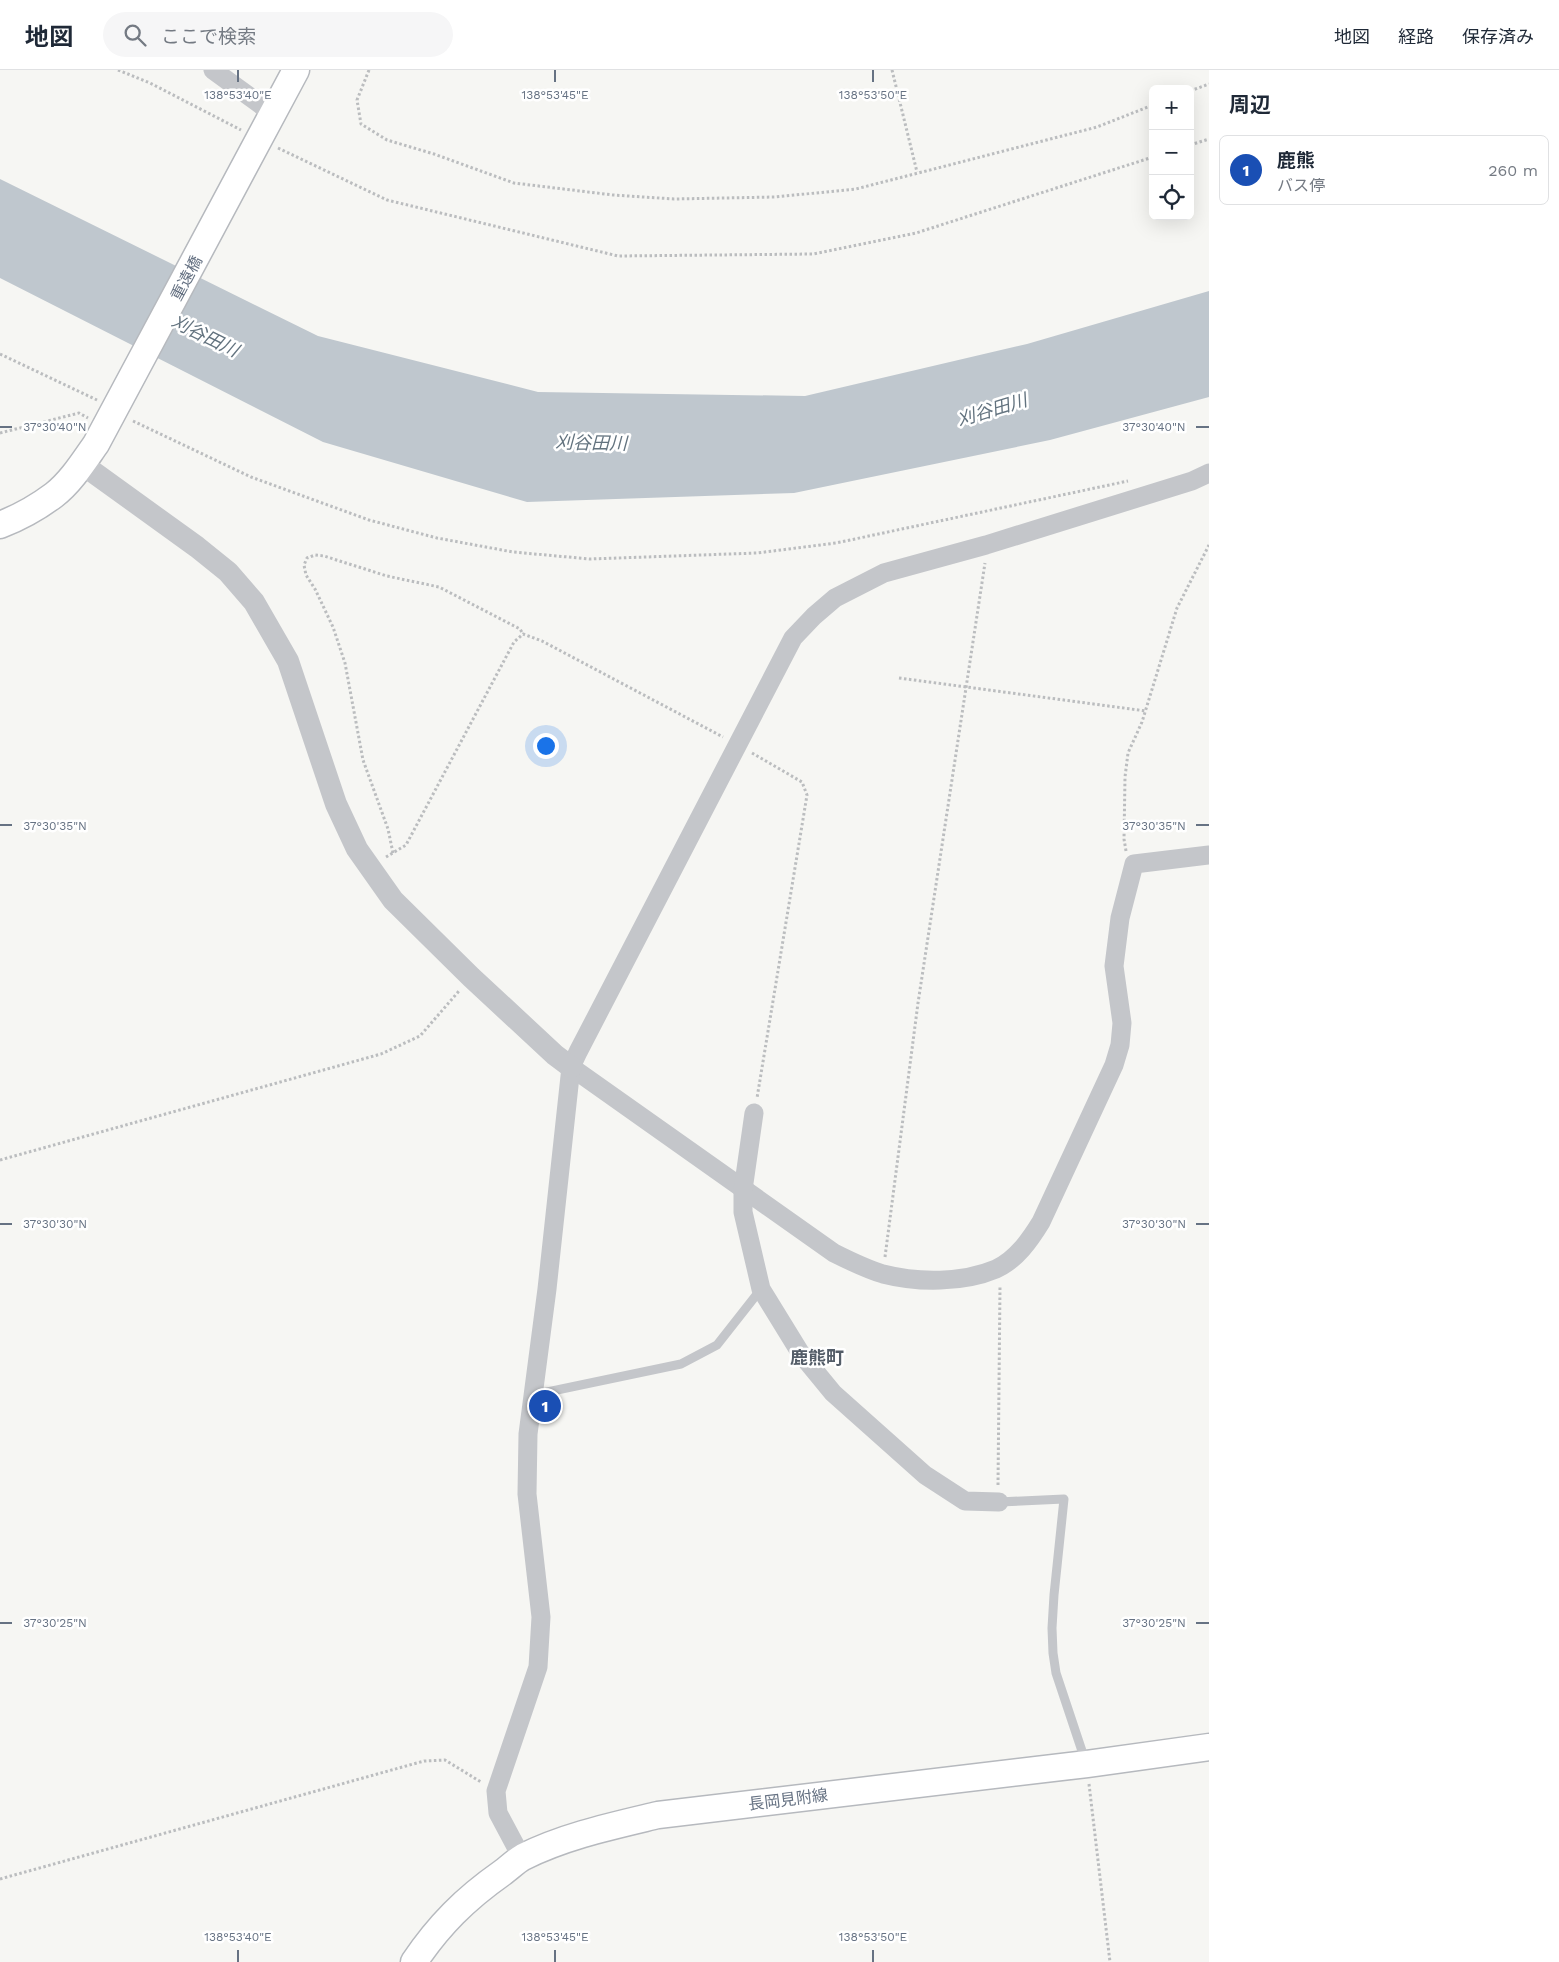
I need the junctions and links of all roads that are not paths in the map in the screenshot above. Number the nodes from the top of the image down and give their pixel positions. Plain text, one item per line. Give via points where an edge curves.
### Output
1 (213, 70) edge
2 (296, 70) edge
3 (272, 113) junction
4 (82, 464) junction
5 (1209, 473) edge
6 (0, 525) edge
7 (1209, 855) edge
8 (571, 1068) junction
9 (754, 1113) road end
10 (743, 1190) junction
11 (761, 1289) junction
12 (533, 1396) junction
13 (999, 1502) joint
14 (1209, 1747) edge
15 (1086, 1764) junction
16 (522, 1858) junction
17 (414, 1962) edge

1 - 3 street
2 - 3 main road, 重遠橋
3 - 4 main road, 重遠橋 via 117,408
4 - 6 main road, 重遠橋 via 55,494
4 - 8 street via 197,547 228,572 254,602 288,660 336,804 357,849 393,900
5 - 8 street via 986,545 884,573 835,598 814,616 793,638
7 - 10 street via 1134,864 1120,918 1114,966 1122,1023 1114,1066 1034,1234 1018,1253 998,1268 952,1279 926,1280 884,1274 834,1253
8 - 10 street
8 - 12 street
9 - 10 street
10 - 11 street via 743,1212
11 - 12 lane via 717,1345 682,1364
11 - 13 street via 801,1354 834,1394 925,1475 949,1492 965,1501
12 - 16 street via 528,1434 527,1494 541,1617 538,1667 496,1791 498,1813
13 - 15 lane via 1064,1499 1054,1595 1053,1653 1056,1673
14 - 15 main road, 長岡見附線
15 - 16 main road, 長岡見附線 via 658,1815 574,1837
16 - 17 main road, 長岡見附線 via 454,1911

